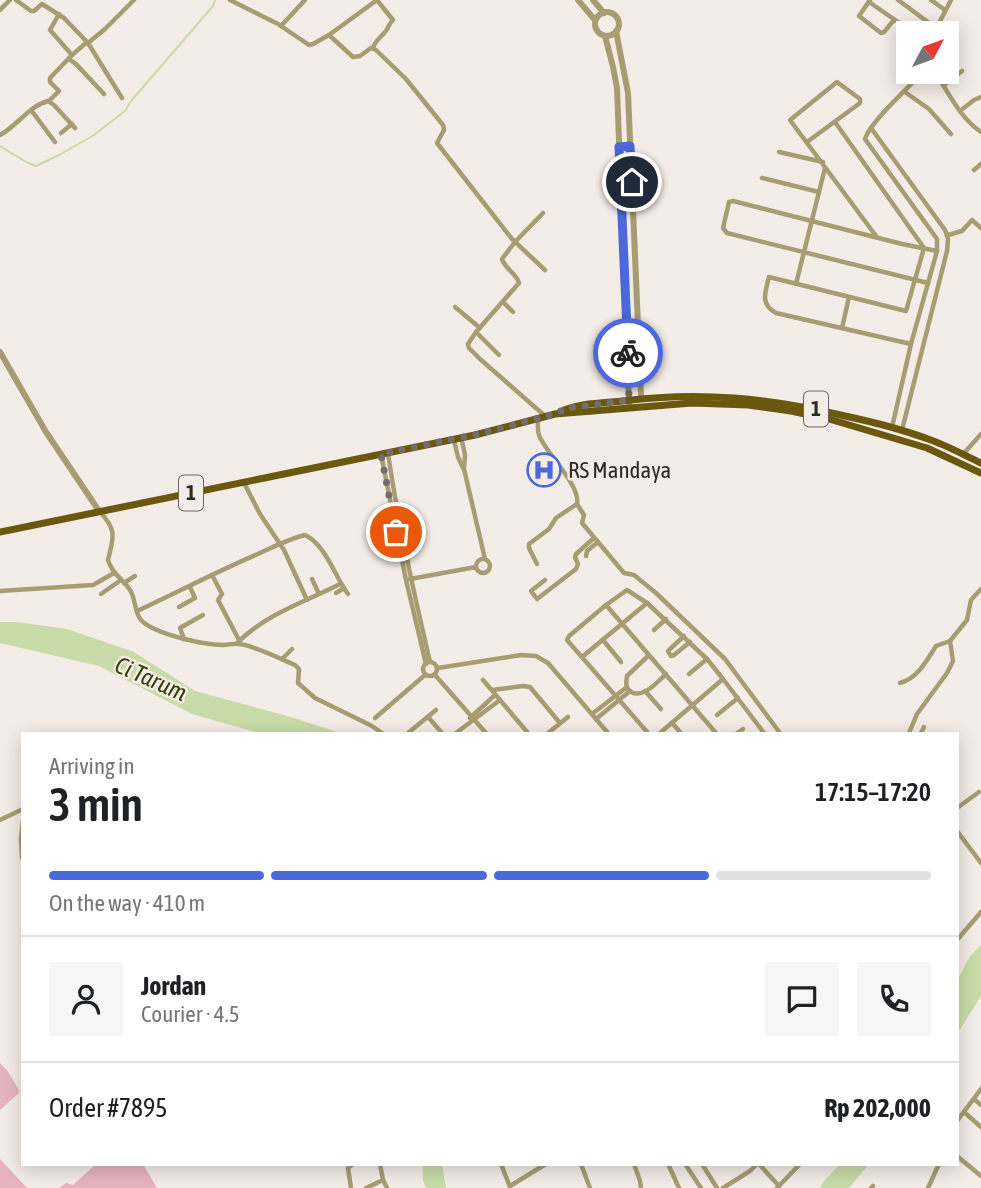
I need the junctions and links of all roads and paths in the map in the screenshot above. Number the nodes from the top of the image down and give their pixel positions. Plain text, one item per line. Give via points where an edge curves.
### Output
1 (10, 0) edge
2 (16, 0) edge
3 (230, 0) edge
4 (304, 0) edge
5 (578, 0) edge
6 (593, 0) edge
7 (898, 0) edge
8 (931, 0) edge
9 (951, 0) edge
10 (870, 1) edge
11 (130, 2) edge
12 (0, 10) edge
13 (945, 10) junction
14 (604, 13) junction
15 (59, 14) junction
16 (595, 20) junction
17 (894, 20) joint
18 (924, 21) edge
19 (940, 21) edge
20 (282, 26) junction
21 (616, 31) junction
22 (329, 35) junction
23 (604, 36) junction
24 (87, 42) junction
25 (373, 48) junction
26 (71, 57) junction
27 (962, 71) dead end
28 (912, 84) edge
29 (944, 85) joint
30 (905, 92) junction
31 (104, 93) dead end
32 (981, 97) edge
33 (122, 98) dead end
34 (49, 101) junction
35 (31, 110) junction
36 (960, 111) junction
37 (835, 122) junction
38 (871, 128) junction
39 (981, 132) edge
40 (61, 133) dead end
41 (951, 134) dead end
42 (0, 135) edge
43 (55, 142) dead end
44 (807, 142) junction
45 (630, 146) junction
46 (619, 147) junction
47 (779, 152) dead end
48 (981, 164) edge
49 (824, 165) junction
50 (974, 170) dead end
51 (762, 178) dead end
52 (819, 192) junction
53 (544, 214) dead end
54 (812, 221) junction
55 (981, 228) edge
56 (948, 235) junction
57 (876, 236) junction
58 (515, 242) junction
59 (924, 248) junction
60 (937, 251) junction
61 (804, 252) junction
62 (545, 270) dead end
63 (914, 279) junction
64 (928, 283) junction
65 (796, 284) junction
66 (624, 289) junction
67 (636, 289) junction
68 (849, 297) junction
69 (503, 302) junction
70 (455, 307) dead end
71 (513, 312) dead end
72 (919, 314) junction
73 (930, 317) junction
74 (842, 328) junction
75 (478, 330) junction
76 (911, 344) junction
77 (0, 352) edge
78 (499, 355) dead end
79 (641, 395) dead end
80 (630, 404) junction
81 (541, 418) junction
82 (893, 423) dead end
83 (903, 426) dead end
84 (981, 434) edge
85 (458, 438) junction
86 (965, 452) dead end
87 (385, 453) junction
88 (981, 464) edge
89 (464, 469) junction
90 (981, 473) edge
91 (260, 479) junction
92 (244, 482) junction
93 (248, 492) junction
94 (577, 504) junction
95 (99, 511) junction
96 (0, 532) edge
97 (596, 540) junction
98 (280, 543) junction
99 (586, 556) dead end
100 (485, 559) junction
101 (537, 564) dead end
102 (476, 567) junction
103 (114, 573) junction
104 (212, 575) junction
105 (135, 576) dead end
106 (312, 579) dead end
107 (409, 580) junction
108 (545, 580) dead end
109 (122, 582) junction
110 (342, 586) junction
111 (190, 587) junction
112 (981, 589) edge
113 (0, 591) edge
114 (336, 593) dead end
115 (101, 594) dead end
116 (319, 594) junction
117 (348, 594) dead end
118 (307, 600) junction
119 (647, 603) junction
120 (606, 605) junction
121 (179, 607) dead end
122 (136, 611) junction
123 (203, 615) dead end
124 (666, 620) junction
125 (622, 623) junction
126 (654, 630) dead end
127 (684, 636) junction
128 (184, 639) junction
129 (603, 640) junction
130 (950, 641) junction
131 (238, 642) junction
132 (690, 642) junction
133 (292, 649) dead end
134 (649, 655) junction
135 (582, 657) junction
136 (282, 659) junction
137 (706, 659) junction
138 (621, 662) dead end
139 (428, 663) junction
140 (438, 668) junction
141 (666, 674) junction
142 (689, 674) dead end
143 (425, 675) junction
144 (435, 675) junction
145 (723, 678) junction
146 (483, 680) dead end
147 (900, 683) dead end
148 (628, 689) junction
149 (645, 691) junction
150 (496, 695) junction
151 (617, 698) junction
152 (738, 698) junction
153 (692, 705) junction
154 (661, 709) dead end
155 (436, 710) dead end
156 (592, 714) junction
157 (717, 715) dead end
158 (568, 716) dead end
159 (428, 717) junction
160 (473, 718) junction
161 (375, 719) dead end
162 (596, 719) junction
163 (560, 723) junction
164 (672, 723) junction
165 (924, 727) dead end
166 (743, 729) dead end
167 (381, 732) edge
168 (409, 732) edge
169 (441, 732) edge
170 (457, 732) edge
171 (485, 732) edge
172 (527, 732) edge
173 (549, 732) edge
174 (607, 732) edge
175 (647, 732) edge
176 (661, 732) edge
177 (680, 732) edge
178 (715, 732) edge
179 (738, 732) edge
180 (763, 732) edge
181 (778, 732) edge
182 (909, 732) edge
183 (922, 732) edge
184 (979, 792) dead end
185 (959, 807) edge
186 (21, 810) edge
187 (0, 820) edge
188 (959, 834) edge
189 (981, 863) edge
190 (981, 912) edge
191 (959, 938) edge
192 (981, 1089) edge
193 (974, 1099) junction
194 (981, 1105) edge
195 (964, 1112) junction
196 (959, 1118) edge
197 (981, 1127) edge
198 (959, 1158) edge
199 (350, 1166) edge
200 (380, 1166) edge
201 (504, 1166) edge
202 (543, 1166) edge
203 (582, 1166) edge
204 (636, 1166) edge
205 (669, 1166) edge
206 (686, 1166) edge
207 (703, 1166) edge
208 (756, 1166) edge
209 (760, 1166) edge
210 (798, 1166) edge
211 (938, 1166) edge
212 (981, 1176) edge
213 (383, 1180) junction
214 (510, 1187) edge
215 (778, 1187) edge
216 (351, 1188) edge
217 (366, 1188) edge
218 (387, 1188) edge
219 (590, 1188) edge
220 (640, 1188) edge
221 (679, 1188) edge
222 (701, 1188) edge
223 (717, 1188) edge
224 (723, 1188) edge
225 (928, 1188) edge

1 - 12 street
2 - 15 street via 31,11 42,4
3 - 20 street
4 - 20 street
5 - 16 street
6 - 14 street
7 - 18 street
8 - 13 street
9 - 13 street
10 - 17 street
10 - 17 street via 859,16 878,33
11 - 24 street
13 - 19 street
14 - 16 street
14 - 21 street via 615,15
15 - 24 street
15 - 26 street via 50,30
16 - 23 street via 596,30
20 - 22 street via 309,45
21 - 23 street
21 - 45 street via 628,93
22 - 25 street via 353,57
22 - 25 street via 377,0 393,20
23 - 46 street via 615,78
24 - 26 street
24 - 33 street
25 - 58 street via 406,79 443,125 438,145
26 - 31 street
26 - 34 street via 50,78 59,91
27 - 29 street
28 - 30 street
29 - 36 street
30 - 38 street
30 - 41 street via 929,109
32 - 36 street
34 - 35 street
34 - 40 street via 74,126
35 - 42 street
35 - 43 street
36 - 39 street
37 - 44 street
37 - 44 street via 860,100 838,82 790,120
37 - 59 street
38 - 56 street
38 - 60 street via 867,143 935,235
44 - 49 street
45 - 46 street
45 - 67 street
46 - 66 street
47 - 49 street
48 - 50 street
49 - 52 street
49 - 57 street
51 - 52 street
52 - 54 street
53 - 58 street
54 - 57 street
54 - 61 street
54 - 61 street via 733,201 725,215 727,233
55 - 56 street via 972,220 962,231
56 - 73 street
57 - 59 street
58 - 62 street
58 - 69 street via 502,259 519,283
59 - 60 street
59 - 63 street
60 - 64 street
61 - 63 street
61 - 65 street
63 - 64 street
63 - 68 street via 906,311
64 - 72 street
65 - 68 street
65 - 74 street via 769,277 767,306 776,313
66 - 67 street
66 - 80 street
67 - 79 street
68 - 74 street
69 - 71 street
69 - 75 street
70 - 75 street
72 - 73 street
72 - 76 street
73 - 83 street
74 - 76 street
75 - 78 street
75 - 81 street via 468,344 472,351
76 - 82 street
77 - 95 street
80 - 81 main road, 1 via 578,406
80 - 88 main road, 1 via 702,396 813,408 928,439
80 - 90 main road, 1 via 709,403 791,411 911,442
81 - 85 main road, 1
81 - 94 street via 539,436 571,485
84 - 86 street
85 - 87 main road, 1
85 - 89 street via 458,457
85 - 89 street via 465,455
87 - 91 main road, 1
87 - 107 street
89 - 100 street
91 - 92 main road, 1
91 - 93 street
92 - 93 street
92 - 95 main road, 1
93 - 98 street
94 - 97 street via 584,514 582,523
94 - 101 street via 529,544
95 - 96 main road, 1
95 - 103 street via 113,531 108,560
97 - 99 street
97 - 108 street via 576,554 576,569 537,599 531,591
97 - 181 street via 624,573 650,588 719,652
98 - 104 street
98 - 110 street via 309,536
98 - 118 street
100 - 102 street
100 - 102 street via 491,567 488,572 479,573
102 - 107 street
103 - 109 street
103 - 113 street via 93,585
104 - 111 street
104 - 131 street
105 - 109 street
106 - 116 street
107 - 139 street
109 - 115 street
109 - 122 street via 131,591
110 - 114 street
110 - 116 street
110 - 117 street
111 - 121 street via 194,599
111 - 122 street
112 - 130 street via 971,600 967,620
116 - 118 street
118 - 131 street via 271,617
119 - 120 street via 627,590
119 - 124 street
119 - 125 street
120 - 125 street
120 - 135 street via 567,639
122 - 128 street via 147,625
123 - 128 street via 180,628
124 - 126 street
124 - 127 street
125 - 129 street
125 - 134 street
127 - 132 street
127 - 132 street via 668,651 671,656
128 - 131 street via 219,645
129 - 135 street
129 - 138 street
130 - 147 street via 936,646 915,675
130 - 182 street via 953,661
131 - 136 street
132 - 137 street
133 - 136 street
134 - 141 street
134 - 148 street via 626,676
135 - 151 street
136 - 167 street via 298,667 298,684 315,698
137 - 142 street
137 - 145 street
139 - 140 street
139 - 143 street via 423,667
140 - 144 street
140 - 156 street via 536,656 548,663
141 - 149 street
141 - 153 street
143 - 144 street
143 - 161 street
144 - 160 street
145 - 152 street
145 - 153 street
146 - 150 street
148 - 149 street
148 - 151 street
149 - 154 street
150 - 160 street
150 - 163 street via 530,687
150 - 172 street
151 - 156 street
151 - 162 street
151 - 175 street
152 - 157 street
152 - 180 street
153 - 164 street
153 - 178 street
155 - 159 street
156 - 162 street
158 - 163 street
159 - 168 street
159 - 169 street
160 - 170 street
160 - 171 street
162 - 174 street
163 - 173 street
164 - 176 street
164 - 177 street
165 - 183 street
166 - 179 street
184 - 185 street
186 - 187 street
188 - 189 street
190 - 191 street
192 - 193 street
193 - 194 street
193 - 195 street
195 - 196 street
195 - 197 street
198 - 212 street
199 - 216 street
200 - 213 street
201 - 214 street
202 - 214 street
203 - 219 street
204 - 220 street
205 - 221 street
206 - 222 street
207 - 223 street
208 - 224 street
209 - 215 street
210 - 215 street
211 - 225 street
213 - 217 street
213 - 218 street

